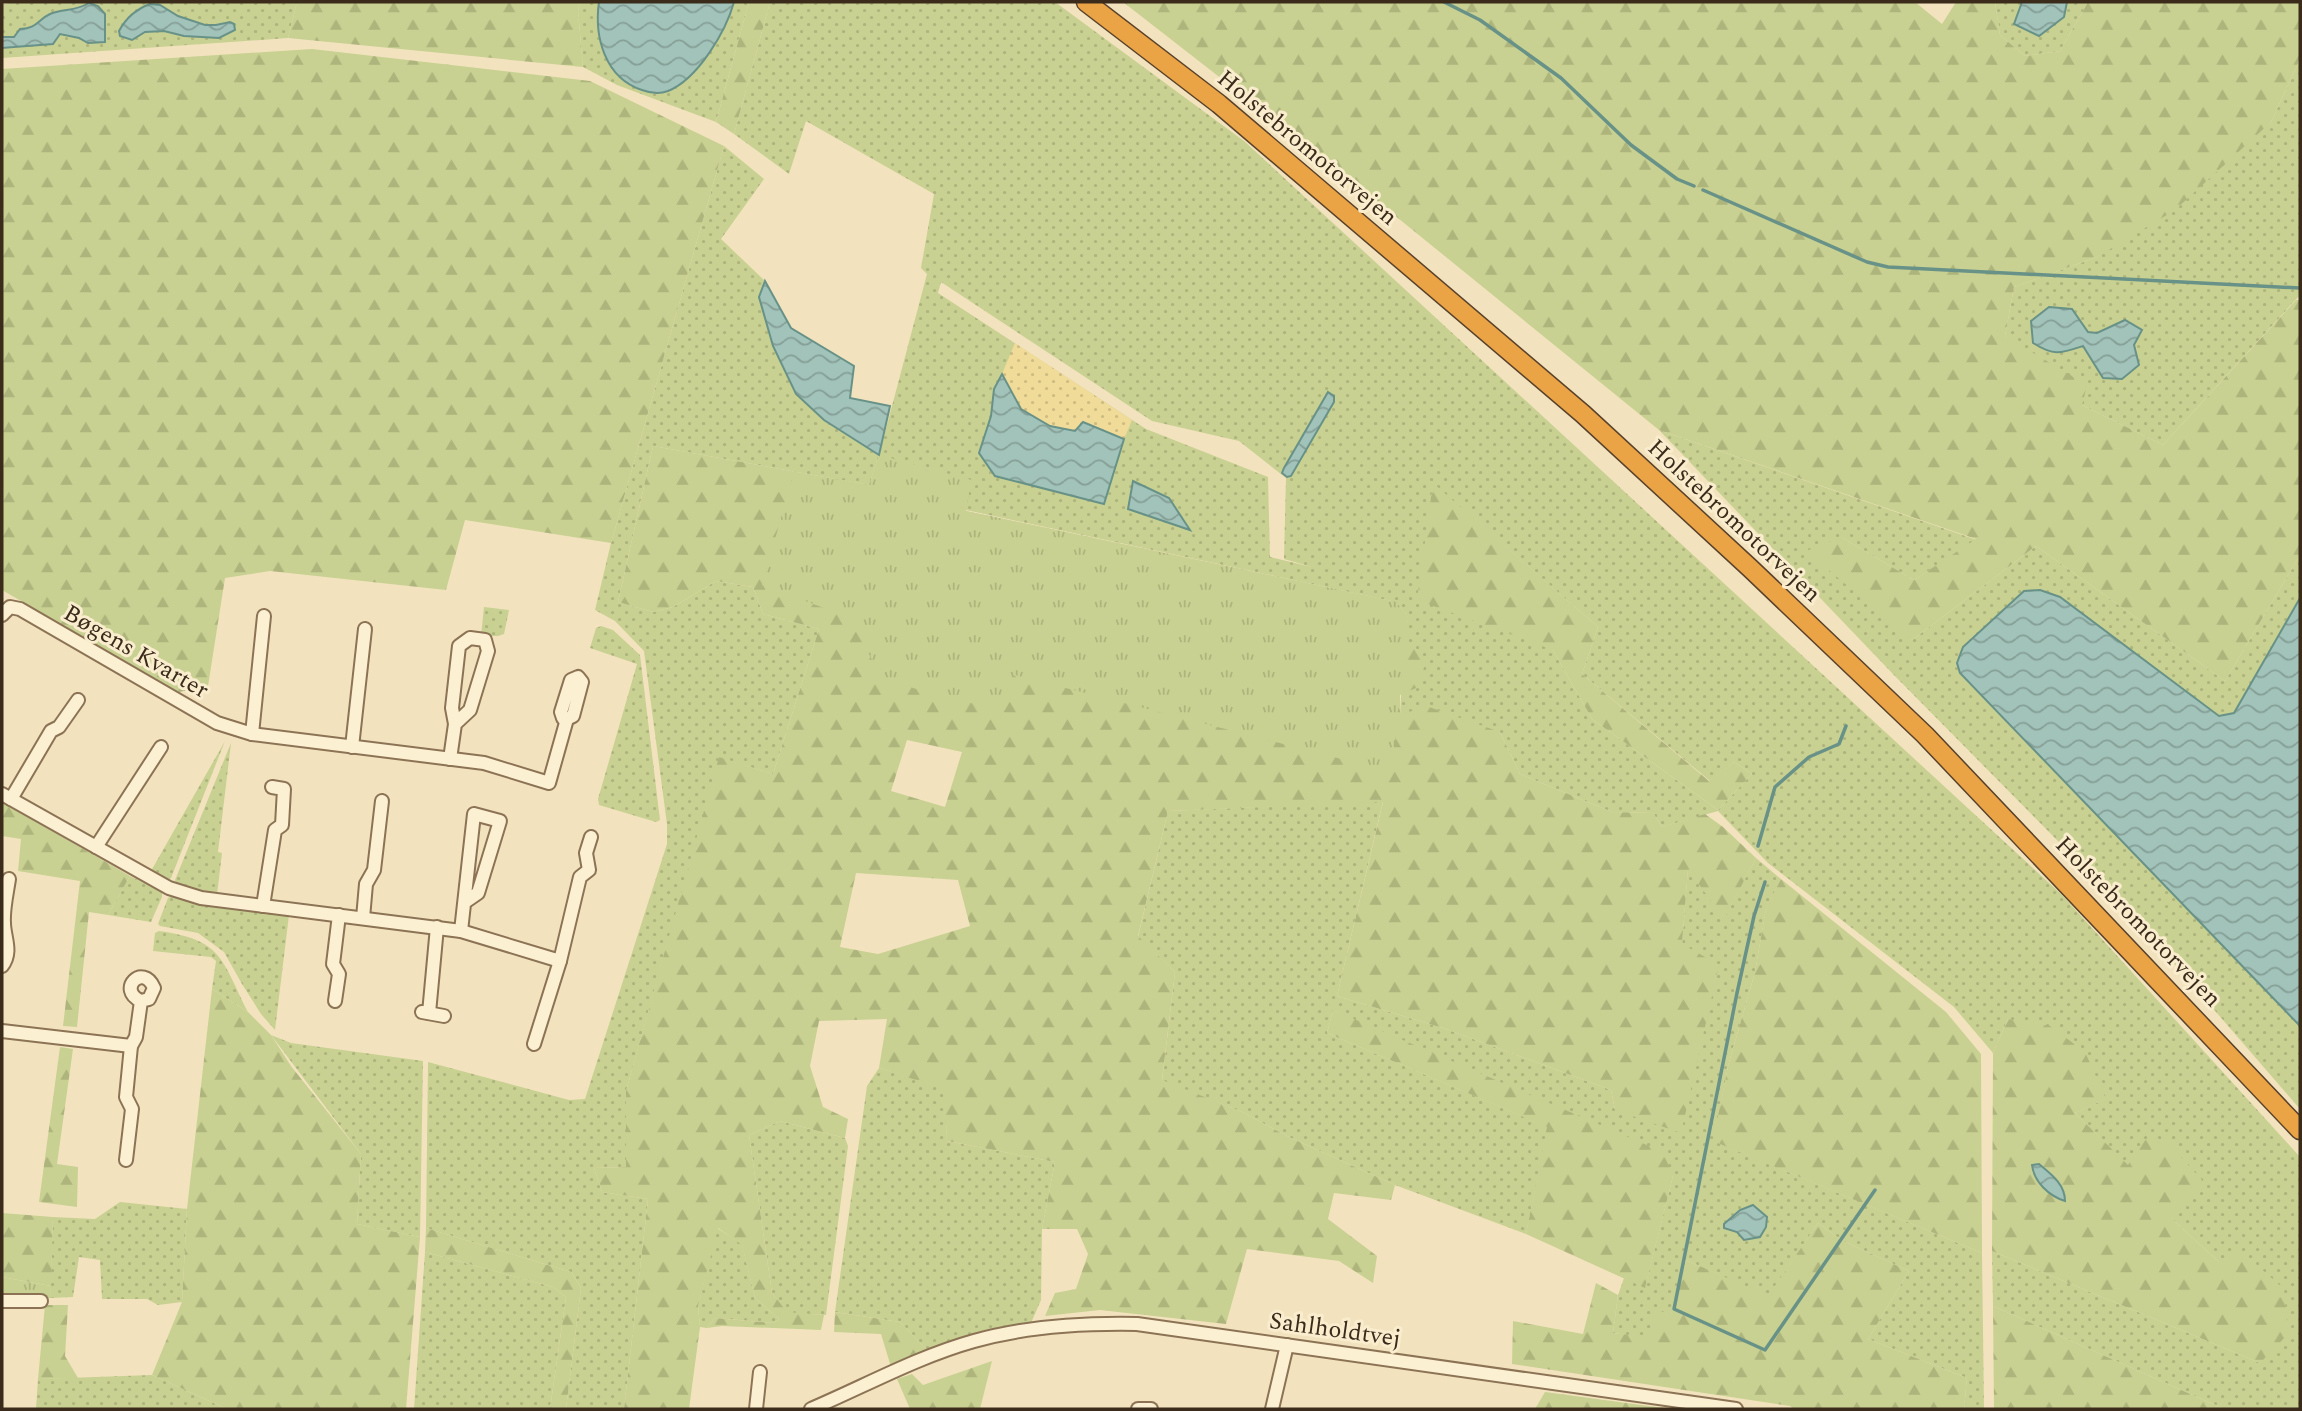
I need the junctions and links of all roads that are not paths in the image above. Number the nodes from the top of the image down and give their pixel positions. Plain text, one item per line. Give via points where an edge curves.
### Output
1 (1086, 2) edge
2 (2, 615) edge
3 (264, 615) dead end
4 (365, 629) dead end
5 (78, 700) dead end
6 (567, 719) dead end
7 (455, 724) junction
8 (252, 734) junction
9 (161, 747) dead end
10 (352, 747) junction
11 (450, 759) junction
12 (272, 787) dead end
13 (7, 796) edge
14 (382, 801) dead end
15 (591, 837) dead end
16 (96, 847) junction
17 (9, 879) dead end
18 (466, 902) junction
19 (262, 906) junction
20 (339, 915) junction
21 (363, 918) junction
22 (437, 927) junction
23 (461, 931) junction
24 (560, 961) junction
25 (2, 966) edge
26 (141, 1001) dead end
27 (335, 1001) dead end
28 (444, 1016) dead end
29 (2, 1031) edge
30 (534, 1044) dead end
31 (131, 1046) junction
32 (2300, 1130) edge
33 (126, 1160) dead end
34 (2, 1301) edge
35 (41, 1301) dead end
36 (1287, 1345) junction
37 (760, 1372) dead end
38 (756, 1409) edge
39 (811, 1409) edge
40 (1138, 1409) edge
41 (1151, 1409) edge
42 (1272, 1409) edge
43 (1736, 1409) edge

1 - 32 highway, Holstebromotorvejen via 1250,130 1583,414 1750,568 1925,735
2 - 8 street, Bøgens Kvarter via 10,607 20,609 217,723
3 - 8 street
4 - 10 street
5 - 13 street
6 - 11 street, Bøgens Kvarter via 549,783 484,763
7 - 7 street via 452,708 459,646 470,638 485,640 488,651 470,710
7 - 11 street
8 - 10 street, Bøgens Kvarter
9 - 16 street
10 - 11 street, Bøgens Kvarter
12 - 19 street via 284,789 282,825 275,830
13 - 16 street
14 - 21 street
15 - 24 street via 586,853 589,870 580,877
16 - 19 street via 169,888 201,898
17 - 25 street via 4,926 8,937
18 - 18 street via 472,826 474,814 500,821 478,893
18 - 23 street
19 - 20 street
20 - 21 street
20 - 27 street via 333,964 339,974
21 - 22 street
22 - 23 street
22 - 28 street via 425,1013
23 - 24 street
24 - 30 street
26 - 31 street
29 - 31 street
31 - 33 street via 126,1097 132,1109
34 - 35 street
36 - 39 street, Sahlholdtvej via 1137,1324 1038,1328 930,1356
36 - 42 street
36 - 43 street, Sahlholdtvej
37 - 38 street
40 - 41 street

